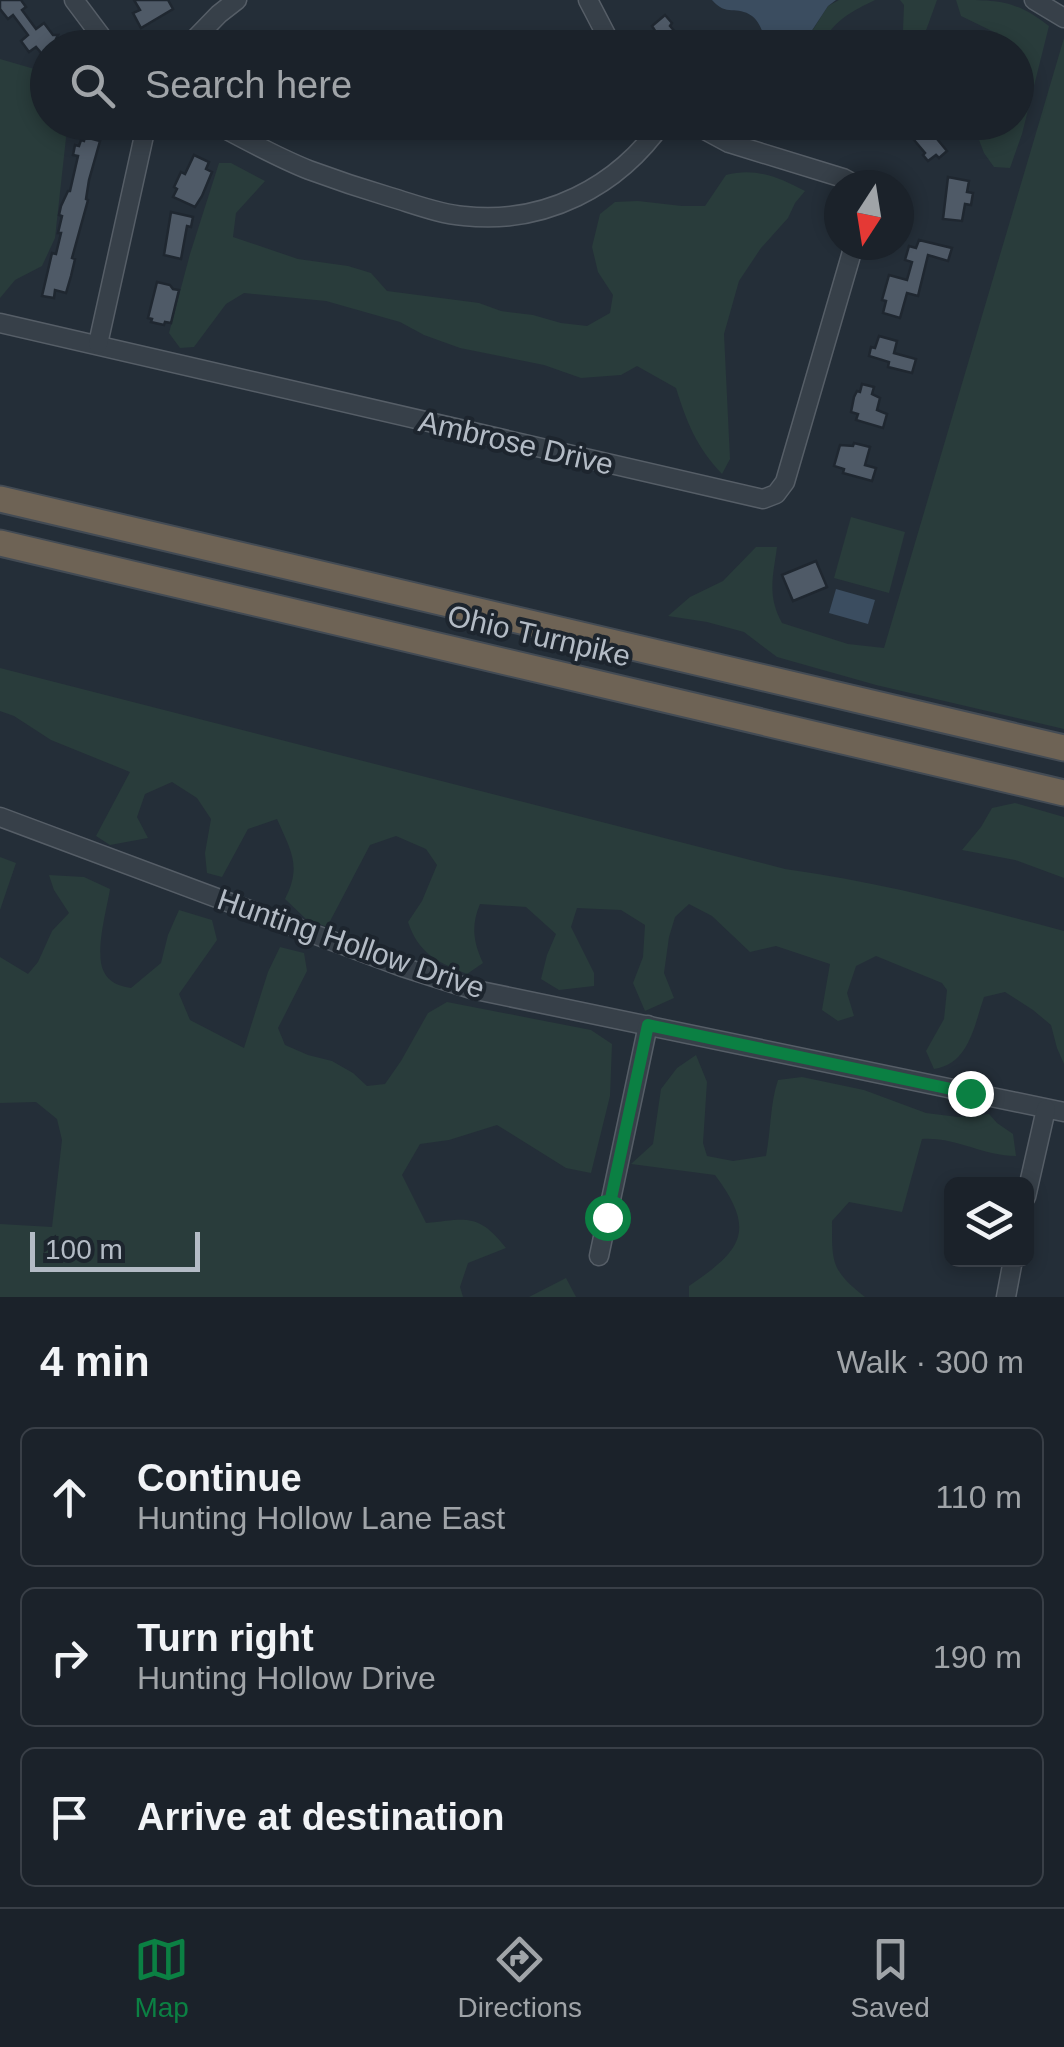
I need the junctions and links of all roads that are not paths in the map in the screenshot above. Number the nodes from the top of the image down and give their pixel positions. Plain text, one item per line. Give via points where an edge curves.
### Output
1 (74, 0) edge
2 (237, 0) edge
3 (588, 0) edge
4 (1034, 0) edge
5 (1060, 10) edge
6 (96, 30) edge
7 (203, 30) edge
8 (604, 30) edge
9 (143, 140) edge
10 (248, 140) edge
11 (649, 140) edge
12 (725, 140) edge
13 (824, 172) edge
14 (850, 260) edge
15 (0, 323) edge
16 (98, 344) junction
17 (0, 499) edge
18 (0, 543) edge
19 (1064, 748) edge
20 (1064, 793) edge
21 (0, 818) edge
22 (648, 1025) junction
23 (1055, 1111) edge
24 (1033, 1177) edge
25 (599, 1256) dead end
26 (1012, 1267) edge
27 (1006, 1297) edge

1 - 6 street
2 - 7 street
3 - 8 street
4 - 5 street
9 - 16 street
10 - 11 street via 360,188 438,212 488,218 531,213 590,191
12 - 13 street
14 - 16 street, Ambrose Drive via 785,482 762,499
15 - 16 street, Ambrose Drive
17 - 19 highway, Ohio Turnpike
18 - 20 highway, Ohio Turnpike
21 - 22 street, Hunting Hollow Drive via 443,981
22 - 23 street, Hunting Hollow Drive
22 - 25 street
23 - 24 street
26 - 27 street

